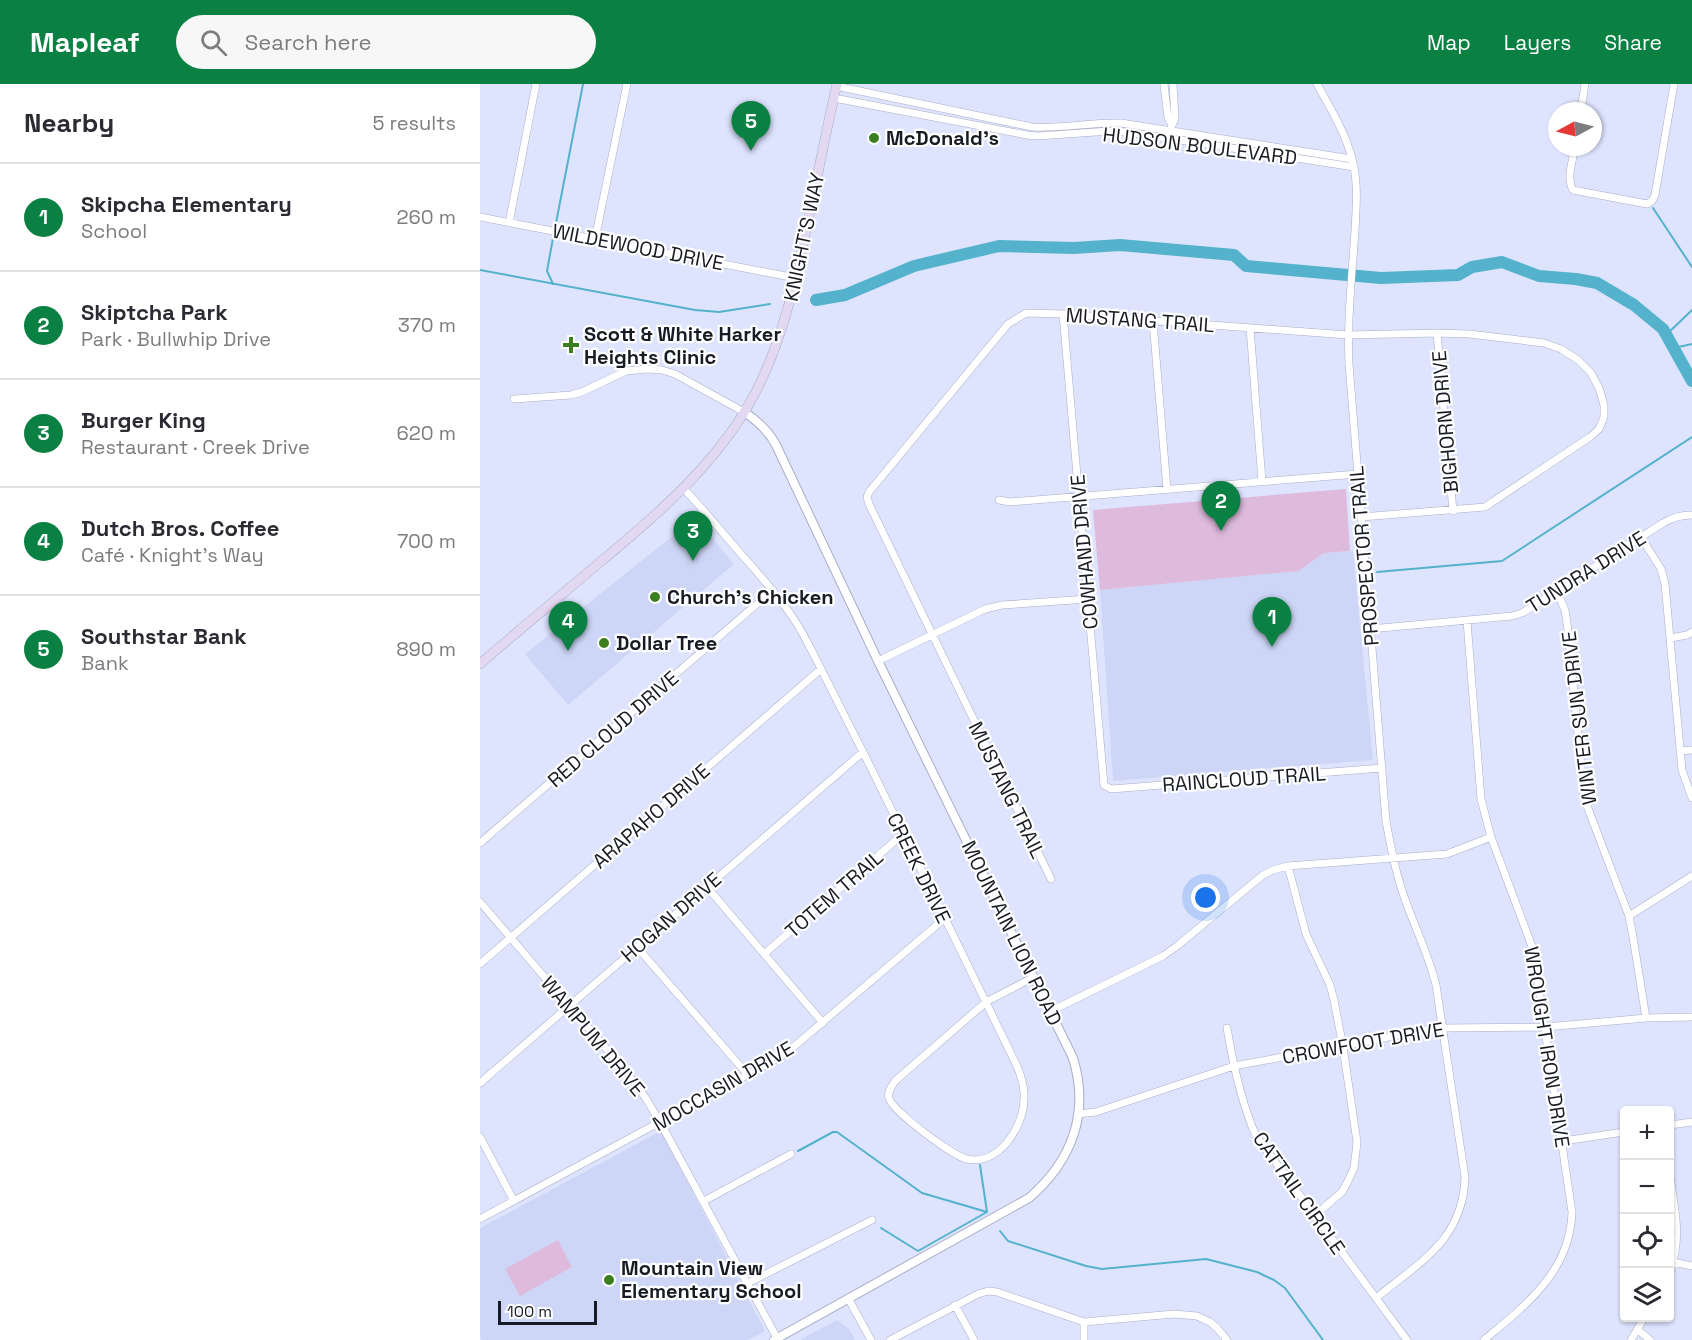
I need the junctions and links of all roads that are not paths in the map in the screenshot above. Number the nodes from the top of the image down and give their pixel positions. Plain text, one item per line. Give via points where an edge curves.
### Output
1 (536, 84) edge
2 (627, 84) edge
3 (1164, 84) edge
4 (1173, 84) edge
5 (1317, 84) edge
6 (1585, 84) edge
7 (1674, 84) edge
8 (836, 85) edge
9 (834, 98) junction
10 (895, 98) junction
11 (1582, 102) edge
12 (893, 109) junction
13 (942, 109) junction
14 (940, 117) junction
15 (1005, 127) junction
16 (1171, 128) junction
17 (1170, 139) junction
18 (1574, 156) edge
19 (1352, 159) junction
20 (1354, 167) junction
21 (480, 217) edge
22 (509, 223) junction
23 (596, 239) junction
24 (796, 278) junction
25 (1063, 314) junction
26 (1153, 321) junction
27 (1250, 328) junction
28 (1437, 333) junction
29 (1348, 335) junction
30 (514, 399) dead end
31 (744, 412) junction
32 (1358, 474) junction
33 (1262, 482) junction
34 (684, 489) junction
35 (1167, 489) junction
36 (1078, 497) junction
37 (999, 500) dead end
38 (1453, 511) junction
39 (1692, 515) edge
40 (1361, 517) junction
41 (1641, 537) junction
42 (773, 590) junction
43 (1557, 592) junction
44 (1088, 599) junction
45 (1467, 621) junction
46 (1370, 629) junction
47 (1692, 632) edge
48 (932, 636) junction
49 (1671, 638) junction
50 (878, 661) junction
51 (480, 664) edge
52 (821, 669) junction
53 (1692, 750) edge
54 (1680, 751) junction
55 (863, 752) junction
56 (1382, 768) junction
57 (1107, 788) joint
58 (1692, 798) edge
59 (903, 834) junction
60 (1491, 837) junction
61 (480, 843) edge
62 (1393, 858) junction
63 (1288, 866) junction
64 (1692, 876) edge
65 (1051, 879) dead end
66 (707, 887) junction
67 (480, 902) edge
68 (1629, 916) junction
69 (944, 919) junction
70 (510, 938) junction
71 (637, 946) junction
72 (764, 954) junction
73 (480, 964) edge
74 (1035, 977) junction
75 (986, 1002) junction
76 (569, 1005) junction
77 (1051, 1011) junction
78 (1692, 1017) edge
79 (1646, 1018) junction
80 (823, 1023) junction
81 (1546, 1027) junction
82 (1227, 1028) dead end
83 (1442, 1028) junction
84 (1343, 1047) junction
85 (1234, 1066) junction
86 (748, 1075) junction
87 (480, 1083) edge
88 (1078, 1114) junction
89 (660, 1122) junction
90 (1692, 1122) edge
91 (1674, 1124) edge
92 (1620, 1133) edge
93 (480, 1137) edge
94 (1563, 1142) junction
95 (791, 1154) dead end
96 (514, 1201) junction
97 (704, 1202) junction
98 (1674, 1211) edge
99 (1314, 1216) junction
100 (480, 1220) edge
101 (872, 1220) dead end
102 (1674, 1258) edge
103 (1674, 1262) edge
104 (1692, 1266) edge
105 (748, 1283) junction
106 (848, 1298) junction
107 (1376, 1298) junction
108 (955, 1305) junction
109 (1084, 1322) junction
110 (1642, 1322) edge
111 (1638, 1330) junction
112 (775, 1339) edge
113 (872, 1340) edge
114 (890, 1340) edge
115 (974, 1340) edge
116 (1084, 1340) edge
117 (1227, 1340) edge
118 (1407, 1340) edge
119 (1484, 1340) edge
120 (1631, 1340) edge
121 (1650, 1340) edge

1 - 22 street
2 - 23 street
3 - 16 street
4 - 16 street via 1175,118
5 - 19 street, PROSPECTOR TRAIL via 1341,127
6 - 11 street
7 - 18 street via 1652,201 1647,204 1573,190 1570,179
8 - 9 main road, KNIGHT'S WAY
8 - 10 street, HUDSON BOULEVARD
9 - 12 street, HUDSON BOULEVARD
9 - 24 main road, KNIGHT'S WAY
10 - 12 street
10 - 13 street, HUDSON BOULEVARD
12 - 14 street, HUDSON BOULEVARD
13 - 14 street
13 - 15 street, HUDSON BOULEVARD
14 - 15 street, HUDSON BOULEVARD
15 - 16 street, HUDSON BOULEVARD via 1121,123
15 - 17 street, HUDSON BOULEVARD via 1037,136 1110,131
16 - 17 street
16 - 19 street, HUDSON BOULEVARD
17 - 20 street, HUDSON BOULEVARD
19 - 20 street, PROSPECTOR TRAIL
20 - 29 street, PROSPECTOR TRAIL via 1357,191
21 - 22 street, WILDEWOOD DRIVE
22 - 23 street, WILDEWOOD DRIVE
23 - 24 street, WILDEWOOD DRIVE
24 - 31 main road, KNIGHT'S WAY via 771,358
25 - 26 street, MUSTANG TRAIL
25 - 36 street, COWHAND DRIVE
25 - 48 street, MUSTANG TRAIL via 1026,313 1008,324 869,492 869,504
26 - 27 street, MUSTANG TRAIL
26 - 35 street
27 - 29 street, MUSTANG TRAIL
27 - 33 street
28 - 29 street, MUSTANG TRAIL
28 - 38 street, BIGHORN DRIVE
28 - 38 street, MUSTANG TRAIL via 1544,343 1561,349 1591,374 1604,405 1599,429 1590,437 1485,507
29 - 32 street, PROSPECTOR TRAIL
30 - 31 street via 571,395 626,371 647,369 675,374
31 - 34 main road, KNIGHT'S WAY
31 - 50 street, MOUNTAIN LION ROAD via 770,433 776,444
32 - 33 street
32 - 40 street, PROSPECTOR TRAIL
33 - 35 street
34 - 42 street, CREEK DRIVE
34 - 51 main road, KNIGHT'S WAY
35 - 36 street
36 - 37 street
36 - 44 street, COWHAND DRIVE
38 - 40 street, MUSTANG TRAIL
39 - 41 street, TUNDRA DRIVE via 1672,518
40 - 46 street, PROSPECTOR TRAIL
41 - 43 street, TUNDRA DRIVE
41 - 49 street via 1661,569
42 - 52 street, CREEK DRIVE via 793,616
42 - 61 street, RED CLOUD DRIVE
43 - 45 street, TUNDRA DRIVE via 1522,614
43 - 68 street, WINTER SUN DRIVE via 1567,620 1584,798
44 - 48 street via 993,607
44 - 57 street, COWHAND DRIVE
45 - 46 street, TUNDRA DRIVE
45 - 60 street, WROUGHT IRON DRIVE via 1481,799
46 - 56 street, PROSPECTOR TRAIL
47 - 49 street
48 - 50 street
48 - 65 street, MUSTANG TRAIL
49 - 54 street
50 - 74 street, MOUNTAIN LION ROAD
52 - 55 street, CREEK DRIVE
52 - 70 street, ARAPAHO DRIVE
53 - 54 street
54 - 58 street
55 - 59 street, CREEK DRIVE
55 - 66 street, HOGAN DRIVE
56 - 57 street, RAINCLOUD TRAIL
56 - 62 street, PROSPECTOR TRAIL
59 - 69 street, CREEK DRIVE
59 - 72 street, TOTEM TRAIL
60 - 62 street via 1447,854
60 - 81 street, WROUGHT IRON DRIVE via 1533,949
62 - 63 street
62 - 83 street, PROSPECTOR TRAIL via 1406,904 1432,968
63 - 77 street via 1263,875 1163,956
63 - 84 street via 1300,917 1334,1000
64 - 68 street
66 - 71 street, HOGAN DRIVE
66 - 72 street
67 - 70 street, WAMPUM DRIVE
68 - 79 street, WINTER SUN DRIVE
69 - 75 street, CREEK DRIVE
69 - 80 street, MOCCASIN DRIVE
70 - 73 street, ARAPAHO DRIVE
70 - 76 street, WAMPUM DRIVE
71 - 76 street, HOGAN DRIVE
71 - 86 street
72 - 80 street
74 - 75 street
74 - 77 street, MOUNTAIN LION ROAD
75 - 75 street, CREEK DRIVE via 1020,1071 1023,1113 1000,1150 980,1160 968,1160 920,1129 888,1097 895,1081
76 - 87 street, HOGAN DRIVE
76 - 89 street, WAMPUM DRIVE via 627,1073
77 - 88 street, MOUNTAIN LION ROAD via 1079,1080
78 - 79 street, CROWFOOT DRIVE
79 - 81 street, CROWFOOT DRIVE
80 - 86 street, MOCCASIN DRIVE via 784,1055
81 - 83 street, CROWFOOT DRIVE
81 - 94 street, WROUGHT IRON DRIVE
82 - 85 street, CATTAIL CIRCLE
83 - 84 street, CROWFOOT DRIVE
83 - 107 street, PROSPECTOR TRAIL via 1465,1177 1463,1201 1438,1247
84 - 85 street, CROWFOOT DRIVE
84 - 99 street via 1357,1142 1354,1168 1342,1192
85 - 88 street, CROWFOOT DRIVE via 1096,1112
85 - 99 street, CATTAIL CIRCLE via 1256,1136
86 - 89 street, MOCCASIN DRIVE
88 - 106 street, MOUNTAIN LION ROAD via 1063,1159 1029,1198
89 - 96 street, MOCCASIN DRIVE
89 - 97 street, WAMPUM DRIVE
90 - 91 street
92 - 94 street
93 - 96 street
94 - 119 street, WROUGHT IRON DRIVE via 1572,1212 1565,1248 1530,1302
95 - 97 street
96 - 100 street, MOCCASIN DRIVE
97 - 105 street, WAMPUM DRIVE
98 - 102 street
99 - 107 street, CATTAIL CIRCLE
101 - 105 street
103 - 104 street
105 - 112 street, WAMPUM DRIVE
106 - 112 street, MOUNTAIN LION ROAD
106 - 113 street
107 - 118 street, CATTAIL CIRCLE
108 - 109 street via 978,1294 997,1292
108 - 114 street
108 - 115 street
109 - 116 street
109 - 117 street via 1174,1314 1197,1316 1210,1322
110 - 111 street
111 - 120 street
111 - 121 street

